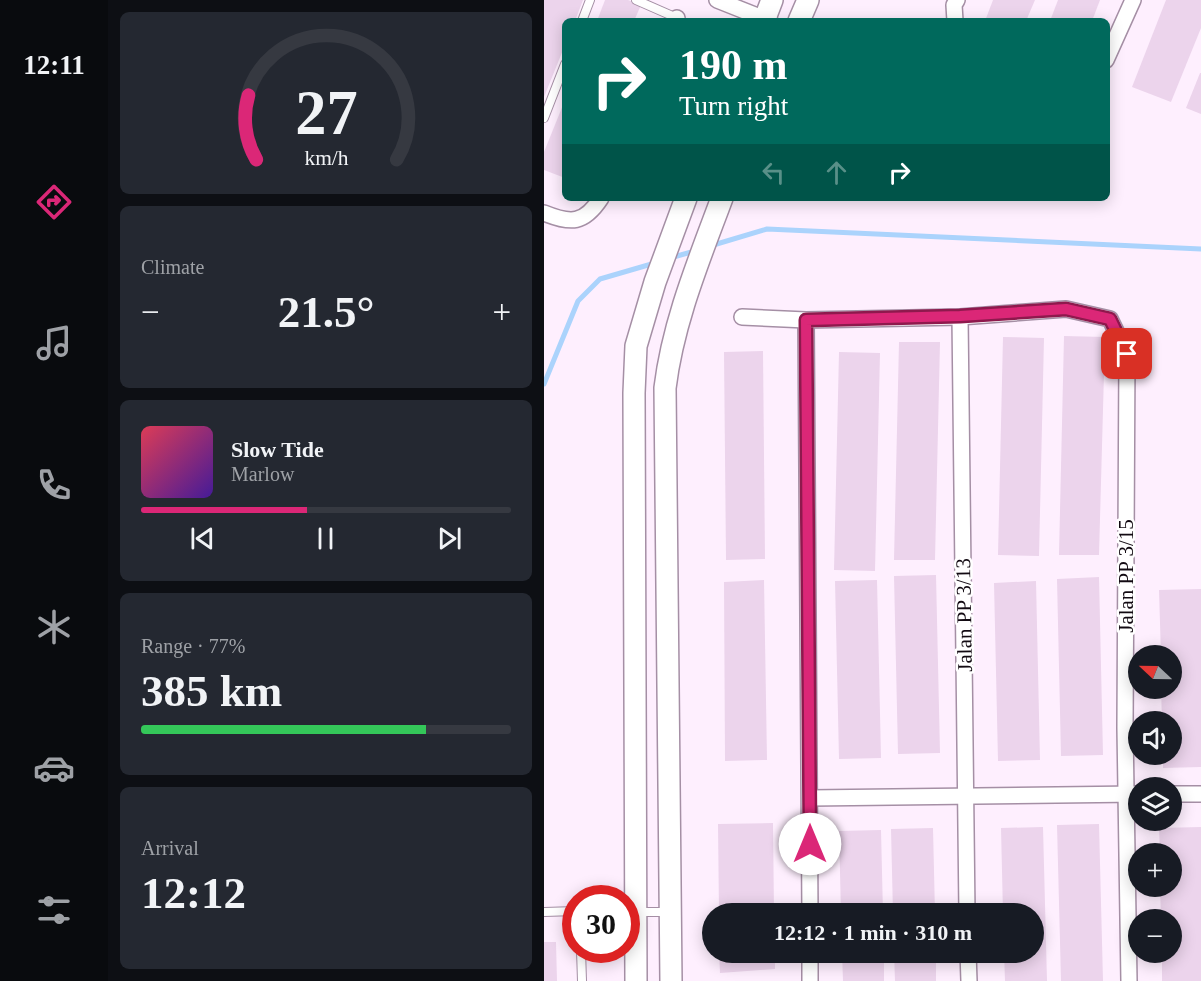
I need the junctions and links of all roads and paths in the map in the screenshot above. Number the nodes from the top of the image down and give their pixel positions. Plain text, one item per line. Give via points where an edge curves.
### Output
1 (590, 0) edge
2 (636, 0) edge
3 (717, 0) edge
4 (808, 0) edge
5 (956, 0) edge
6 (1134, 0) edge
7 (768, 15) edge
8 (583, 18) edge
9 (672, 18) edge
10 (800, 18) edge
11 (955, 18) edge
12 (1110, 51) edge
13 (562, 72) edge
14 (544, 118) edge
15 (599, 201) edge
16 (685, 201) edge
17 (721, 201) edge
18 (544, 213) edge
19 (960, 316) junction
20 (742, 317) dead end
21 (806, 320) junction
22 (1132, 777) edge
23 (1128, 794) edge
24 (1182, 794) edge
25 (1201, 794) edge
26 (966, 796) junction
27 (810, 798) junction
28 (1131, 831) edge
29 (631, 885) edge
30 (810, 903) edge
31 (967, 903) edge
32 (544, 912) edge
33 (562, 912) edge
34 (640, 912) edge
35 (671, 912) junction
36 (581, 963) edge
37 (635, 963) edge
38 (810, 963) edge
39 (968, 963) edge
40 (582, 981) edge
41 (636, 981) edge
42 (672, 981) edge
43 (810, 981) edge
44 (969, 981) edge
45 (1129, 981) edge

1 - 8 lane
2 - 9 lane
3 - 7 street
4 - 10 main road
5 - 11 street
6 - 12 street
13 - 14 lane
15 - 18 street via 593,211 576,221
16 - 29 main road via 636,346
17 - 35 main road via 691,279 669,353 665,388
19 - 21 street
19 - 22 street, Jalan PP 3/15 via 1066,309 1110,319 1127,354
19 - 26 street, Jalan PP 3/13
20 - 21 street
21 - 27 street
23 - 26 street
24 - 25 street
26 - 27 street
26 - 31 street, Jalan PP 3/13
27 - 30 street
28 - 45 street, Jalan PP 3/15
32 - 33 lane
34 - 35 lane
35 - 42 main road
36 - 40 lane
37 - 41 main road
38 - 43 street
39 - 44 street

